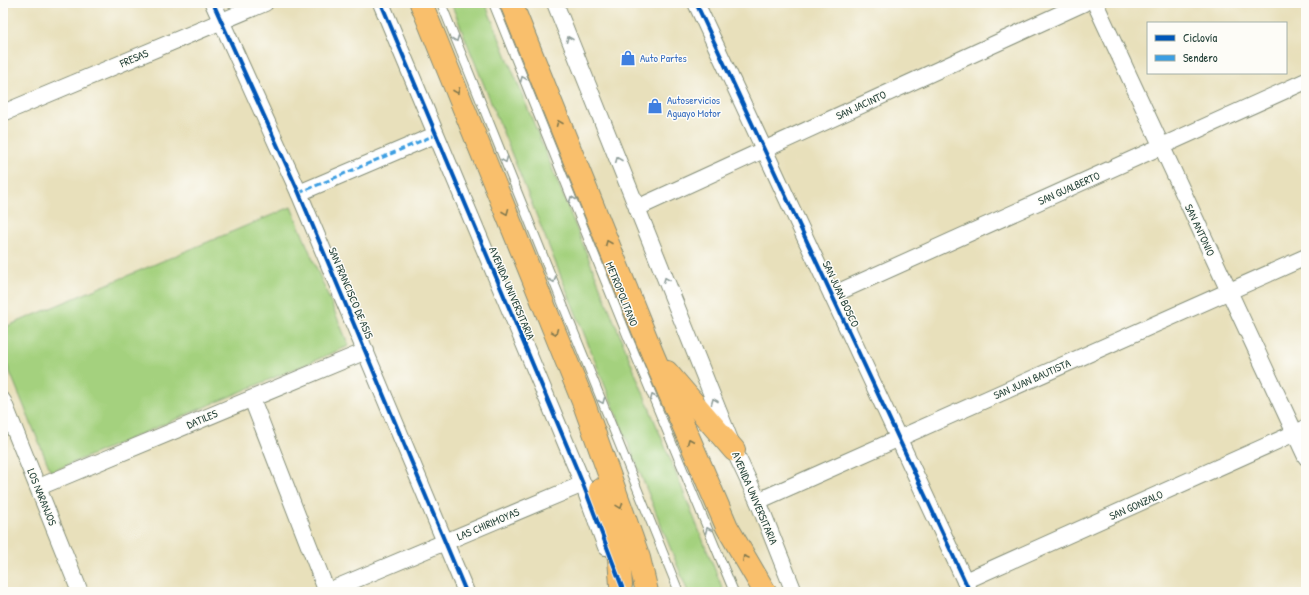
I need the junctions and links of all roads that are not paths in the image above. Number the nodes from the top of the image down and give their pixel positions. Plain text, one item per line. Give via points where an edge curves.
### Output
1 (212, 3) edge
2 (265, 3) edge
3 (381, 3) edge
4 (422, 3) edge
5 (441, 3) edge
6 (493, 3) edge
7 (511, 3) edge
8 (555, 3) edge
9 (697, 3) edge
10 (1084, 3) edge
11 (1095, 3) edge
12 (221, 21) junction
13 (1306, 81) edge
14 (3, 113) edge
15 (435, 134) junction
16 (1161, 146) junction
17 (764, 150) junction
18 (299, 193) junction
19 (637, 208) junction
20 (1306, 257) edge
21 (1229, 291) junction
22 (832, 295) junction
23 (366, 351) junction
24 (653, 355) junction
25 (252, 399) junction
26 (3, 402) edge
27 (584, 404) junction
28 (1300, 431) edge
29 (899, 438) junction
30 (734, 450) junction
31 (1306, 457) edge
32 (583, 484) junction
33 (39, 487) junction
34 (758, 501) junction
35 (446, 542) junction
36 (968, 587) edge
37 (622, 588) edge
38 (80, 592) edge
39 (327, 592) edge
40 (466, 592) edge
41 (647, 592) edge
42 (679, 592) edge
43 (734, 592) edge
44 (765, 592) edge
45 (794, 592) edge

1 - 12 street, SAN FRANCISCO DE ASIS
2 - 12 street, FRESAS
3 - 15 street, AVENIDA UNIVERSITARIA
4 -> 27 main road
5 -> 42 lane
43 -> 6 lane, METROPOLITANO
24 -> 7 main road
19 -> 8 street, AVENIDA UNIVERSITARIA
9 - 17 street, SAN JUAN BOSCO
10 - 17 street, SAN JACINTO
11 - 16 street, SAN ANTONIO
12 - 14 street, FRESAS
12 - 18 street, SAN FRANCISCO DE ASIS
13 - 16 street, SAN GUALBERTO
15 - 18 street
15 - 32 street, AVENIDA UNIVERSITARIA
16 - 21 street, SAN ANTONIO
16 - 22 street, SAN GUALBERTO
17 - 19 street, SAN JACINTO
17 - 22 street, SAN JUAN BOSCO
18 - 23 street, SAN FRANCISCO DE ASIS
30 -> 19 street, AVENIDA UNIVERSITARIA
20 - 21 street, SAN JUAN BAUTISTA
21 - 28 street, SAN ANTONIO
21 - 29 street, SAN JUAN BAUTISTA
22 - 29 street, SAN JUAN BOSCO
23 - 25 street, DATILES
23 - 35 street, SAN FRANCISCO DE ASIS
24 - 30 main road
44 -> 24 main road via 727,527
25 - 33 street, DATILES
25 - 39 street
26 - 33 street, LOS NARANJOS
27 - 37 main road via 592,461 619,558
27 -> 41 main road via 639,558
28 - 31 street, SAN ANTONIO
28 - 36 street, SAN GONZALO
29 - 34 street, SAN JUAN BAUTISTA
29 - 36 street, SAN JUAN BOSCO
30 - 34 street, AVENIDA UNIVERSITARIA
32 - 35 street, LAS CHIRIMOYAS
32 - 37 street, AVENIDA UNIVERSITARIA
33 - 38 street, LOS NARANJOS
34 - 45 street, AVENIDA UNIVERSITARIA
35 - 39 street, LAS CHIRIMOYAS
35 - 40 street, SAN FRANCISCO DE ASIS

